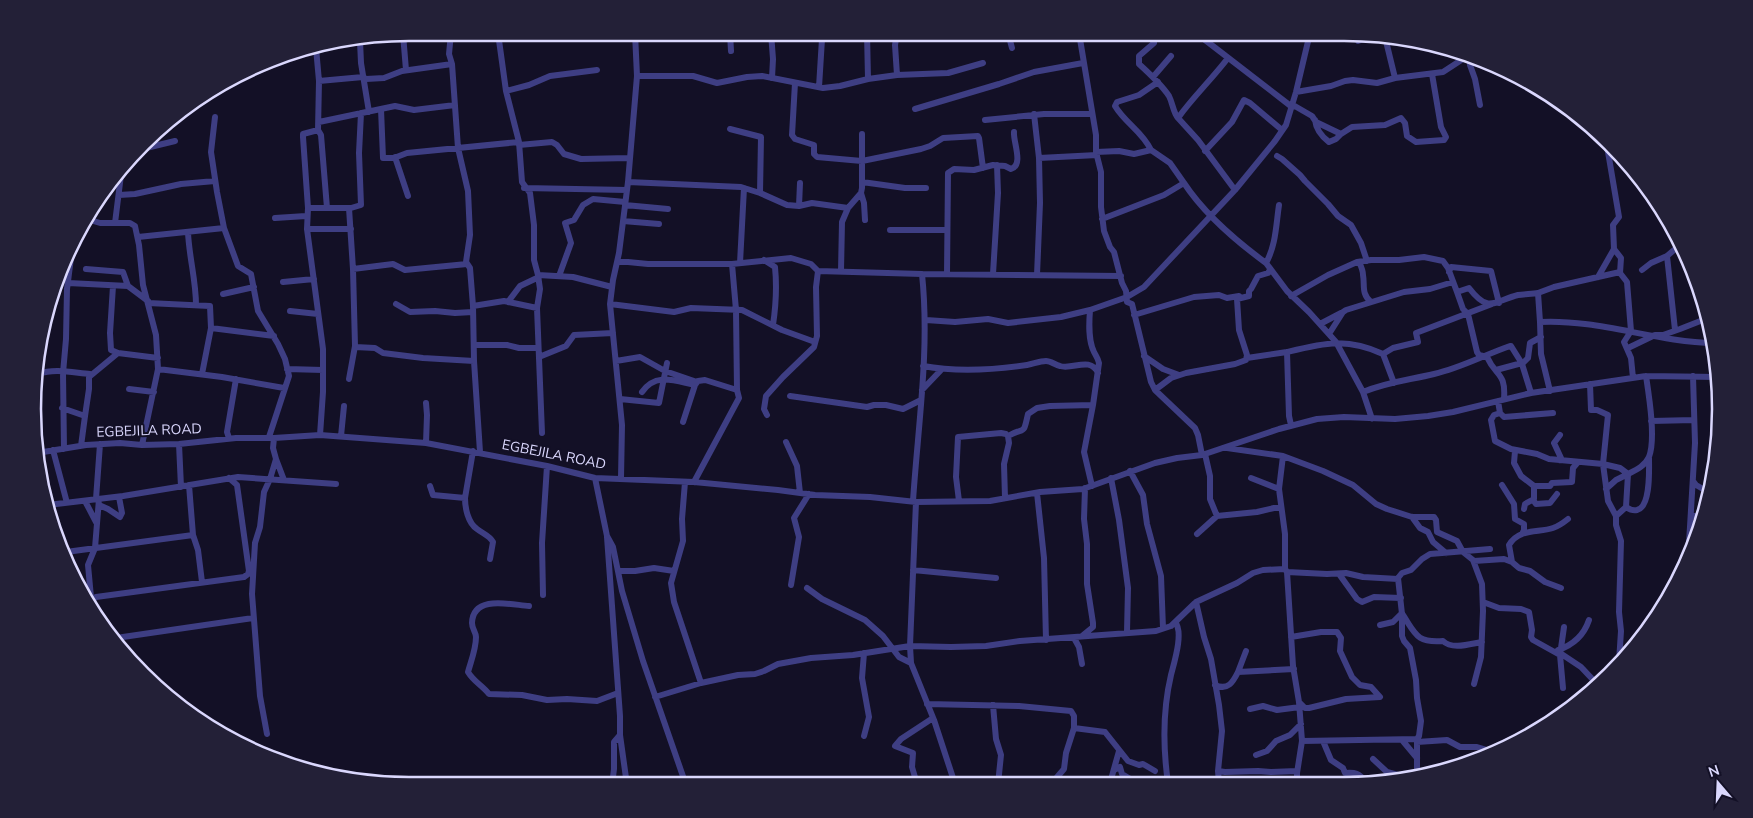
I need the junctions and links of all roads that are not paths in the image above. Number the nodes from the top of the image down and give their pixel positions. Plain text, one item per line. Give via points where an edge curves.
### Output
1 (404, 41) edge
2 (450, 41) edge
3 (499, 41) edge
4 (635, 41) edge
5 (730, 41) edge
6 (772, 41) edge
7 (822, 41) edge
8 (867, 41) edge
9 (896, 41) edge
10 (1010, 41) edge
11 (1081, 41) edge
12 (1207, 41) edge
13 (1308, 41) edge
14 (1154, 43) dead end
15 (360, 44) edge
16 (1387, 44) edge
17 (1012, 48) dead end
18 (730, 51) dead end
19 (317, 53) edge
20 (1171, 56) dead end
21 (1228, 58) junction
22 (1462, 61) edge
23 (983, 63) dead end
24 (1083, 63) junction
25 (452, 64) junction
26 (1470, 64) edge
27 (406, 70) junction
28 (597, 70) dead end
29 (1432, 74) junction
30 (897, 75) junction
31 (363, 76) junction
32 (637, 76) junction
33 (1153, 77) junction
34 (772, 78) junction
35 (1395, 78) junction
36 (868, 79) junction
37 (319, 82) junction
38 (1158, 82) junction
39 (795, 83) junction
40 (820, 87) junction
41 (506, 91) junction
42 (1296, 92) junction
43 (455, 105) junction
44 (1480, 105) dead end
45 (1292, 106) junction
46 (381, 109) junction
47 (915, 110) dead end
48 (369, 112) junction
49 (361, 113) junction
50 (1034, 114) junction
51 (1092, 114) junction
52 (215, 117) dead end
53 (1178, 118) junction
54 (985, 120) dead end
55 (1315, 120) junction
56 (318, 122) junction
57 (730, 129) dead end
58 (318, 130) junction
59 (1282, 130) junction
60 (1014, 132) dead end
61 (862, 134) dead end
62 (1341, 134) junction
63 (175, 141) dead end
64 (519, 143) junction
65 (152, 147) edge
66 (458, 148) junction
67 (1151, 150) junction
68 (1205, 152) junction
69 (1096, 154) junction
70 (1608, 154) edge
71 (1276, 156) dead end
72 (395, 157) junction
73 (630, 158) junction
74 (1039, 158) junction
75 (862, 160) junction
76 (997, 165) junction
77 (983, 168) junction
78 (215, 181) junction
79 (120, 182) edge
80 (628, 182) junction
81 (862, 182) junction
82 (800, 183) dead end
83 (1184, 183) junction
84 (524, 188) junction
85 (744, 188) junction
86 (926, 188) dead end
87 (627, 190) junction
88 (1235, 190) junction
89 (760, 193) junction
90 (861, 193) junction
91 (118, 194) junction
92 (408, 196) dead end
93 (625, 204) junction
94 (1279, 205) dead end
95 (799, 206) junction
96 (308, 208) junction
97 (327, 208) junction
98 (349, 208) junction
99 (848, 208) junction
100 (668, 209) dead end
101 (306, 216) junction
102 (1210, 216) junction
103 (275, 218) dead end
104 (1102, 219) junction
105 (865, 220) dead end
106 (93, 221) edge
107 (623, 221) junction
108 (115, 223) junction
109 (659, 224) dead end
110 (224, 228) junction
111 (307, 228) junction
112 (351, 230) junction
113 (890, 230) dead end
114 (947, 230) junction
115 (188, 232) junction
116 (138, 237) junction
117 (1675, 249) edge
118 (1614, 250) junction
119 (1668, 256) junction
120 (764, 260) junction
121 (1363, 261) junction
122 (617, 262) junction
123 (740, 263) junction
124 (1266, 263) junction
125 (466, 264) junction
126 (732, 264) junction
127 (70, 265) edge
128 (86, 269) dead end
129 (353, 269) junction
130 (1270, 270) junction
131 (1642, 270) dead end
132 (818, 271) junction
133 (841, 271) junction
134 (1449, 272) junction
135 (1620, 272) junction
136 (922, 274) junction
137 (947, 274) junction
138 (993, 274) junction
139 (1037, 275) junction
140 (538, 276) junction
141 (559, 276) junction
142 (1120, 276) junction
143 (1598, 276) junction
144 (314, 279) junction
145 (283, 282) dead end
146 (1453, 282) junction
147 (68, 284) junction
148 (113, 286) junction
149 (128, 286) junction
150 (254, 287) junction
151 (612, 287) junction
152 (1458, 292) junction
153 (1248, 293) junction
154 (1538, 293) junction
155 (223, 294) dead end
156 (1291, 296) junction
157 (1127, 297) junction
158 (148, 302) junction
159 (508, 302) junction
160 (1371, 302) junction
161 (396, 304) dead end
162 (610, 304) junction
163 (1495, 304) junction
164 (196, 305) junction
165 (537, 308) junction
166 (473, 309) junction
167 (736, 310) junction
168 (1090, 310) junction
169 (290, 311) dead end
170 (1342, 312) junction
171 (318, 314) junction
172 (1468, 314) junction
173 (1134, 315) junction
174 (926, 320) junction
175 (1701, 321) edge
176 (1540, 322) junction
177 (1320, 324) junction
178 (773, 325) junction
179 (211, 328) junction
180 (1675, 330) junction
181 (1628, 331) junction
182 (613, 333) junction
183 (1330, 334) junction
184 (1655, 335) junction
185 (274, 336) junction
186 (1540, 336) junction
187 (815, 342) junction
188 (1336, 342) junction
189 (1706, 343) edge
190 (475, 345) junction
191 (1626, 345) junction
192 (355, 347) junction
193 (538, 348) junction
194 (1287, 352) junction
195 (118, 353) junction
196 (1383, 354) junction
197 (1144, 356) junction
198 (1482, 356) junction
199 (539, 357) junction
200 (158, 358) junction
201 (1247, 358) junction
202 (474, 361) junction
203 (616, 361) junction
204 (667, 363) dead end
205 (1522, 363) junction
206 (923, 366) junction
207 (158, 369) junction
208 (287, 369) junction
209 (942, 369) junction
210 (323, 370) junction
211 (1496, 370) junction
212 (665, 371) junction
213 (63, 372) junction
214 (43, 373) edge
215 (1098, 373) junction
216 (90, 374) junction
217 (202, 374) junction
218 (1179, 375) junction
219 (1646, 376) junction
220 (1693, 376) junction
221 (1710, 376) edge
222 (1633, 378) junction
223 (349, 379) dead end
224 (664, 379) junction
225 (236, 380) junction
226 (1394, 383) junction
227 (696, 384) junction
228 (1590, 384) junction
229 (284, 388) junction
230 (129, 390) dead end
231 (736, 390) junction
232 (922, 390) junction
233 (1155, 390) junction
234 (1550, 391) junction
235 (154, 392) junction
236 (642, 392) dead end
237 (1364, 392) junction
238 (1531, 394) junction
239 (790, 396) dead end
240 (620, 399) junction
241 (922, 400) junction
242 (1501, 400) junction
243 (426, 403) dead end
244 (1092, 405) junction
245 (344, 406) dead end
246 (62, 408) junction
247 (1500, 413) junction
248 (1553, 413) dead end
249 (767, 415) dead end
250 (85, 416) junction
251 (1372, 419) junction
252 (1694, 420) junction
253 (1651, 421) junction
254 (683, 422) dead end
255 (1291, 425) junction
256 (542, 433) dead end
257 (320, 435) junction
258 (1560, 435) dead end
259 (341, 436) junction
260 (1008, 436) junction
261 (229, 438) junction
262 (272, 438) junction
263 (786, 442) dead end
264 (100, 444) junction
265 (178, 444) junction
266 (426, 444) junction
267 (142, 445) junction
268 (80, 446) junction
269 (1226, 448) junction
270 (64, 449) junction
271 (53, 450) junction
272 (473, 451) junction
273 (1515, 451) junction
274 (44, 452) edge
275 (480, 452) junction
276 (1203, 455) junction
277 (1283, 456) junction
278 (1649, 456) junction
279 (276, 459) junction
280 (1559, 460) junction
281 (1578, 462) junction
282 (1603, 464) junction
283 (547, 466) junction
284 (1639, 469) junction
285 (1130, 471) junction
286 (1628, 474) junction
287 (229, 478) junction
288 (595, 478) junction
289 (621, 478) junction
290 (1111, 478) junction
291 (1251, 478) dead end
292 (270, 479) junction
293 (1648, 479) junction
294 (284, 480) junction
295 (1693, 481) junction
296 (686, 482) junction
297 (694, 482) junction
298 (336, 484) dead end
299 (189, 485) junction
300 (1502, 485) dead end
301 (430, 486) dead end
302 (1092, 486) junction
303 (1534, 486) junction
304 (181, 487) junction
305 (1085, 488) junction
306 (1279, 489) junction
307 (1606, 489) junction
308 (1703, 489) edge
309 (800, 493) junction
310 (1037, 493) junction
311 (809, 494) junction
312 (1557, 494) dead end
313 (119, 497) junction
314 (465, 498) junction
315 (1005, 498) junction
316 (1533, 500) junction
317 (85, 501) junction
318 (98, 501) junction
319 (915, 501) junction
320 (959, 502) junction
321 (67, 503) junction
322 (54, 504) edge
323 (1281, 508) junction
324 (1626, 508) junction
325 (1524, 509) dead end
326 (1217, 516) junction
327 (1616, 516) junction
328 (1692, 516) junction
329 (1695, 516) edge
330 (1412, 517) junction
331 (1568, 519) dead end
332 (96, 522) junction
333 (1691, 531) edge
334 (1437, 532) junction
335 (193, 534) junction
336 (1197, 534) dead end
337 (1522, 534) junction
338 (607, 536) junction
339 (1435, 545) junction
340 (95, 548) junction
341 (1490, 549) dead end
342 (70, 551) edge
343 (1446, 553) junction
344 (1430, 554) junction
345 (1468, 556) junction
346 (490, 558) dead end
347 (1512, 562) junction
348 (913, 570) junction
349 (1286, 570) junction
350 (618, 571) junction
351 (674, 571) junction
352 (1339, 574) junction
353 (996, 578) dead end
354 (1398, 579) junction
355 (202, 582) junction
356 (791, 585) dead end
357 (807, 588) dead end
358 (1561, 588) dead end
359 (91, 593) edge
360 (543, 595) dead end
361 (94, 598) edge
362 (1401, 598) junction
363 (1196, 602) junction
364 (1483, 602) junction
365 (529, 606) dead end
366 (1402, 613) junction
367 (254, 618) junction
368 (1589, 620) dead end
369 (1175, 622) junction
370 (1380, 625) dead end
371 (1564, 627) dead end
372 (1163, 628) junction
373 (1093, 631) junction
374 (1127, 632) junction
375 (121, 637) edge
376 (1080, 637) junction
377 (1291, 637) junction
378 (1046, 640) junction
379 (1482, 642) junction
380 (910, 646) junction
381 (1079, 647) junction
382 (892, 648) junction
383 (1246, 651) dead end
384 (1620, 651) edge
385 (1559, 652) junction
386 (864, 653) junction
387 (911, 663) junction
388 (1082, 664) dead end
389 (1294, 669) junction
390 (1238, 672) junction
391 (1593, 679) edge
392 (701, 683) junction
393 (1474, 684) dead end
394 (1215, 685) junction
395 (1563, 688) dead end
396 (618, 693) junction
397 (655, 697) junction
398 (927, 704) junction
399 (993, 705) junction
400 (1299, 705) junction
401 (1250, 709) dead end
402 (933, 718) junction
403 (1301, 724) junction
404 (1074, 728) junction
405 (267, 734) dead end
406 (620, 735) junction
407 (864, 736) dead end
408 (1402, 740) junction
409 (1302, 741) junction
410 (1323, 741) junction
411 (1417, 741) junction
412 (1484, 749) edge
413 (1119, 751) junction
414 (1256, 755) dead end
415 (1417, 758) junction
416 (1373, 759) dead end
417 (1128, 761) junction
418 (1117, 769) junction
419 (1417, 770) edge
420 (1155, 771) dead end
421 (1218, 771) junction
422 (1297, 771) junction
423 (1393, 774) edge
424 (1361, 776) edge
425 (613, 777) edge
426 (626, 777) edge
427 (682, 777) edge
428 (915, 777) edge
429 (953, 777) edge
430 (999, 777) edge
431 (1057, 777) edge
432 (1113, 777) edge
433 (1127, 777) edge
434 (1167, 777) edge
435 (1218, 777) edge
436 (1297, 777) edge

1 - 27 street
2 - 25 street
3 - 41 street
4 - 32 street, EGBEJILA ROAD
5 - 18 street
6 - 34 street
7 - 40 street
8 - 36 street
9 - 30 street
10 - 17 street
11 - 24 street
12 - 21 street
13 - 42 street
14 - 33 street via 1138,60
15 - 31 street
16 - 35 street
19 - 37 street
20 - 33 street
21 - 45 street
21 - 53 street
22 - 29 street via 1443,72
23 - 30 street via 943,74
24 - 47 street via 1034,72
24 - 51 street
25 - 27 street
25 - 43 street
26 - 44 street
27 - 31 street via 388,78 366,79
28 - 41 street via 550,76
29 - 35 street
29 - 62 street via 1446,137 1444,140 1416,142 1407,136 1401,118 1385,125 1352,127
30 - 36 street
31 - 37 street
31 - 48 street
32 - 34 street via 693,76 717,83 747,77
32 - 73 street, EGBEJILA ROAD
33 - 38 street
34 - 39 street
35 - 42 street via 1377,83 1345,81
36 - 40 street via 833,88
37 - 56 street
38 - 53 street via 1169,96
38 - 67 street via 1146,92 1117,102 1115,106 1143,136
39 - 40 street
39 - 75 street via 793,137 814,144 817,157
41 - 64 street
42 - 45 street
43 - 46 street via 414,110 395,106
43 - 66 street
45 - 55 street
45 - 59 street
46 - 48 street
46 - 72 street via 383,158
48 - 49 street
49 - 56 street
49 - 98 street via 358,153 360,206
50 - 51 street
50 - 54 street
50 - 74 street
51 - 69 street
52 - 78 street via 211,152
53 - 68 street
55 - 62 street
55 - 62 street via 1320,134 1328,142
56 - 58 street
57 - 89 street via 761,137
58 - 96 street via 303,134
58 - 97 street
59 - 68 street via 1244,100 1232,122
59 - 88 street
60 - 76 street via 1018,152 1016,166 1011,169
61 - 75 street
63 - 65 street
64 - 66 street
64 - 73 street via 552,142 564,154 581,159
64 - 84 street
66 - 72 street
66 - 125 street via 468,191 470,235
67 - 69 street via 1134,154 1119,151
67 - 83 street via 1170,163
68 - 88 street
69 - 74 street
69 - 104 street via 1101,172
70 - 118 street via 1619,217 1613,225
71 - 121 street via 1282,158 1338,216 1351,225 1361,243
72 - 92 street
73 - 80 street, EGBEJILA ROAD
74 - 139 street
75 - 77 street via 921,149 943,138 978,136
75 - 81 street
76 - 77 street
76 - 138 street
77 - 114 street via 954,169 948,174
78 - 91 street
78 - 110 street
79 - 91 street
80 - 85 street
80 - 87 street, EGBEJILA ROAD
81 - 86 street
81 - 90 street
82 - 95 street
83 - 102 street
83 - 104 street via 1164,195
84 - 87 street
84 - 140 street via 530,193
85 - 89 street
85 - 123 street
87 - 93 street, EGBEJILA ROAD
88 - 102 street
89 - 95 street via 787,205
90 - 99 street
90 - 105 street
91 - 108 street
93 - 100 street
93 - 107 street, EGBEJILA ROAD
93 - 141 street via 593,199 583,205 574,220 565,223 570,243
94 - 124 street via 1276,232
95 - 99 street via 812,203
96 - 97 street
96 - 101 street
97 - 98 street
98 - 112 street
99 - 133 street via 840,229
101 - 103 street
101 - 111 street
102 - 124 street
102 - 157 street via 1144,287
104 - 142 street
106 - 108 street
107 - 109 street
107 - 122 street, EGBEJILA ROAD
108 - 116 street via 135,226
110 - 115 street
110 - 150 street via 238,266 251,274
111 - 112 street
111 - 144 street
112 - 129 street
113 - 114 street
114 - 137 street
115 - 116 street
115 - 164 street
116 - 158 street
117 - 119 street
118 - 135 street via 1620,258
118 - 143 street
119 - 131 street via 1651,262
119 - 180 street
120 - 123 street
120 - 132 street via 797,259
120 - 178 street via 775,267 777,298
121 - 134 street via 1424,258 1443,261
121 - 156 street via 1328,275
121 - 160 street via 1363,290
122 - 126 street
122 - 151 street, EGBEJILA ROAD
123 - 126 street
124 - 130 street
125 - 129 street via 405,270 393,264
125 - 166 street via 470,268
126 - 167 street
127 - 147 street
128 - 149 street via 123,272
129 - 192 street
130 - 153 street via 1258,276
130 - 156 street
132 - 133 street
132 - 187 street
133 - 136 street
134 - 146 street
134 - 163 street via 1452,267 1491,271
135 - 143 street
135 - 181 street via 1627,282
136 - 137 street
136 - 174 street
137 - 138 street
138 - 139 street
139 - 142 street
140 - 141 street
140 - 159 street via 520,286
140 - 165 street
141 - 151 street via 573,276
142 - 157 street
143 - 154 street
144 - 145 street
144 - 171 street
146 - 152 street
146 - 160 street
147 - 148 street
147 - 213 street
148 - 149 street
148 - 195 street via 110,333 112,350
149 - 158 street
150 - 155 street
150 - 185 street via 258,311
151 - 162 street, EGBEJILA ROAD
152 - 163 street via 1469,288 1484,302
152 - 172 street
153 - 173 street via 1227,298 1219,294 1194,297
153 - 201 street via 1249,296 1237,299 1239,330
154 - 163 street via 1519,295
154 - 176 street
156 - 177 street
157 - 168 street
157 - 173 street
158 - 164 street
158 - 200 street
159 - 165 street
159 - 166 street
160 - 170 street
161 - 166 street via 410,312 455,313
162 - 167 street via 674,312 691,308
162 - 182 street, EGBEJILA ROAD
163 - 172 street
164 - 179 street via 210,306
165 - 193 street
166 - 190 street
167 - 178 street
167 - 231 street
168 - 174 street via 1061,317 1008,322 988,319
168 - 215 street via 1089,326
169 - 171 street
170 - 177 street
170 - 183 street
171 - 210 street
172 - 196 street via 1416,333 1418,342 1392,348
172 - 198 street via 1477,352
173 - 197 street
174 - 206 street
175 - 180 street
176 - 181 street via 1562,321
176 - 186 street
177 - 183 street
178 - 187 street
179 - 185 street
179 - 217 street
180 - 184 street
181 - 184 street
181 - 191 street
182 - 199 street via 574,335 566,346
182 - 203 street, EGBEJILA ROAD
183 - 188 street
184 - 189 street via 1688,343
184 - 191 street
185 - 208 street
186 - 205 street via 1530,343 1528,358
186 - 234 street
187 - 249 street via 814,347 766,396 764,409
188 - 194 street
188 - 196 street via 1359,344
188 - 237 street
190 - 193 street
190 - 202 street
191 - 222 street
192 - 202 street via 424,358
192 - 223 street
193 - 199 street
194 - 201 street
194 - 255 street
195 - 200 street
195 - 216 street
196 - 226 street
197 - 218 street
197 - 233 street
198 - 205 street via 1511,346
198 - 211 street via 1488,357
198 - 226 street via 1434,374
199 - 256 street
200 - 207 street
201 - 218 street via 1243,362
202 - 275 street
203 - 212 street via 640,357
203 - 240 street, EGBEJILA ROAD
204 - 212 street
205 - 211 street
205 - 238 street
206 - 209 street
206 - 232 street
207 - 217 street
207 - 235 street
208 - 210 street
208 - 229 street via 289,376
209 - 215 street via 1047,361 1062,367 1090,364
209 - 232 street
210 - 257 street
211 - 242 street via 1505,387
212 - 224 street
212 - 227 street
213 - 214 street
213 - 216 street
213 - 246 street
215 - 244 street
216 - 250 street
217 - 225 street
218 - 233 street
219 - 220 street
219 - 222 street
219 - 253 street
220 - 221 street
220 - 252 street
222 - 228 street
224 - 227 street
224 - 236 street via 647,385
224 - 240 street via 659,403
225 - 229 street
225 - 261 street via 227,432
226 - 237 street
227 - 231 street via 705,380
227 - 254 street
228 - 234 street
228 - 282 street via 1591,410 1608,415
229 - 262 street
230 - 235 street
231 - 297 street via 739,398
232 - 241 street
233 - 276 street via 1195,428
234 - 238 street
235 - 267 street
237 - 251 street
238 - 242 street
239 - 241 street via 903,409
240 - 289 street, EGBEJILA ROAD
241 - 319 street
242 - 247 street
242 - 251 street via 1428,416
243 - 266 street
244 - 260 street via 1037,408 1028,414 1024,430
244 - 302 street via 1084,452
245 - 259 street
246 - 250 street
246 - 270 street
247 - 248 street via 1504,417
247 - 273 street via 1491,420 1495,441
250 - 268 street
251 - 255 street via 1330,417
252 - 253 street
252 - 295 street
253 - 278 street
255 - 269 street
257 - 259 street, EGBEJILA ROAD
257 - 262 street, EGBEJILA ROAD
258 - 280 street via 1554,443
259 - 266 street, EGBEJILA ROAD
260 - 315 street via 1004,464
260 - 320 street via 1001,433 958,437 956,477
261 - 262 street, EGBEJILA ROAD
261 - 265 street, EGBEJILA ROAD
262 - 279 street
263 - 309 street via 797,466
264 - 267 street, EGBEJILA ROAD
264 - 268 street, EGBEJILA ROAD
264 - 318 street
265 - 267 street, EGBEJILA ROAD
265 - 304 street
266 - 272 street, EGBEJILA ROAD
268 - 270 street, EGBEJILA ROAD
269 - 276 street
269 - 277 street
270 - 271 street, EGBEJILA ROAD
271 - 274 street, EGBEJILA ROAD
271 - 321 street
272 - 275 street, EGBEJILA ROAD
272 - 314 street
273 - 280 street
273 - 303 street via 1514,463 1520,476
275 - 283 street, EGBEJILA ROAD
276 - 285 street via 1168,460
276 - 326 street via 1210,476 1210,499
277 - 306 street
277 - 330 street via 1353,485 1376,504
278 - 284 street
278 - 293 street
279 - 292 street
279 - 294 street
280 - 281 street
281 - 282 street
281 - 303 street via 1571,476 1572,482
282 - 286 street via 1620,468
282 - 307 street
283 - 288 street, EGBEJILA ROAD
283 - 360 street
284 - 286 street
284 - 293 street
285 - 290 street
285 - 372 street via 1142,495 1161,576
286 - 307 street
286 - 324 street
287 - 292 street
287 - 299 street
287 - 355 street via 237,485 249,571 244,576
288 - 289 street, EGBEJILA ROAD
288 - 338 street
289 - 296 street
290 - 302 street
290 - 374 street via 1128,588
291 - 306 street
292 - 294 street
292 - 367 street via 264,492 255,543
293 - 324 street via 1644,506 1635,510
294 - 298 street
295 - 308 street
295 - 328 street
296 - 297 street
296 - 351 street via 683,541
297 - 309 street
299 - 304 street
299 - 335 street
300 - 337 street via 1514,504 1515,519 1524,524
301 - 314 street via 433,495
302 - 305 street
303 - 316 street
304 - 313 street
305 - 310 street
305 - 373 street via 1087,584
306 - 323 street
307 - 327 street
309 - 311 street
310 - 315 street
310 - 378 street via 1044,558
311 - 319 street
311 - 356 street via 794,518 799,537
312 - 316 street via 1550,503 1536,504
313 - 318 street
313 - 318 street via 122,506 120,517
314 - 346 street via 473,526 493,542
315 - 320 street
316 - 325 street via 1525,504
317 - 318 street
317 - 321 street
317 - 332 street
318 - 332 street
319 - 320 street
319 - 348 street
321 - 322 street
323 - 326 street
323 - 349 street
324 - 327 street
326 - 336 street
327 - 384 street via 1622,541
328 - 329 street
328 - 333 street
330 - 334 street via 1434,517
330 - 339 street via 1420,528 1428,532
331 - 337 street via 1551,529
332 - 340 street
334 - 339 street
334 - 345 street via 1457,542
335 - 340 street
335 - 355 street
337 - 347 street via 1508,545
338 - 350 street
338 - 396 street
339 - 343 street
339 - 344 street
340 - 342 street
340 - 359 street via 88,564
341 - 345 street
343 - 344 street
343 - 345 street
344 - 354 street
345 - 347 street
345 - 364 street via 1482,584
347 - 358 street
348 - 353 street
348 - 380 street
349 - 352 street
349 - 363 street via 1252,573
349 - 377 street
350 - 351 street via 654,568
350 - 397 street
351 - 392 street via 672,593
352 - 354 street
352 - 362 street via 1362,602 1374,597
354 - 362 street
355 - 361 street
357 - 382 street via 865,620
362 - 366 street
363 - 369 street
363 - 394 street
364 - 379 street
364 - 385 street via 1529,612 1533,640
365 - 396 street via 490,603 473,617 476,642 468,672 476,683 489,694 547,700 597,701
366 - 370 street via 1392,622
366 - 379 street via 1425,641 1443,641 1453,646
366 - 411 street via 1402,636 1410,648 1421,721
367 - 375 street
367 - 405 street via 260,696
368 - 385 street via 1575,641
369 - 372 street
369 - 434 street via 1178,628 1177,649 1166,707
371 - 385 street
372 - 374 street
373 - 374 street
373 - 376 street
376 - 378 street
376 - 381 street
376 - 381 street
377 - 389 street
377 - 400 street via 1337,632 1341,638 1340,651 1352,677 1360,685 1371,687 1380,697 1346,699 1309,708
378 - 380 street via 986,646
379 - 393 street
380 - 382 street
380 - 387 street
381 - 388 street
382 - 386 street
382 - 387 street
383 - 390 street
385 - 391 street
385 - 395 street
386 - 392 street via 795,660 755,674
386 - 407 street via 862,678 869,717
387 - 398 street
389 - 390 street
389 - 400 street
390 - 394 street via 1232,684
392 - 397 street
394 - 421 street via 1222,731
396 - 406 street
397 - 427 street
398 - 399 street
398 - 402 street
399 - 404 street via 1071,710
399 - 430 street via 1001,755
400 - 401 street via 1277,710 1263,706
400 - 403 street
402 - 428 street via 895,746 913,753
402 - 429 street
403 - 409 street
403 - 414 street via 1267,751
404 - 413 street via 1105,732
404 - 431 street via 1064,768
406 - 425 street via 614,742
406 - 426 street
408 - 410 street
408 - 411 street
408 - 415 street
409 - 410 street
409 - 422 street
410 - 424 street via 1334,763 1345,773 1355,772
411 - 412 street via 1447,740 1460,747
411 - 415 street
413 - 417 street
413 - 418 street
415 - 419 street
416 - 423 street
417 - 418 street
417 - 420 street
418 - 432 street
418 - 433 street
421 - 422 street
421 - 435 street
422 - 436 street

